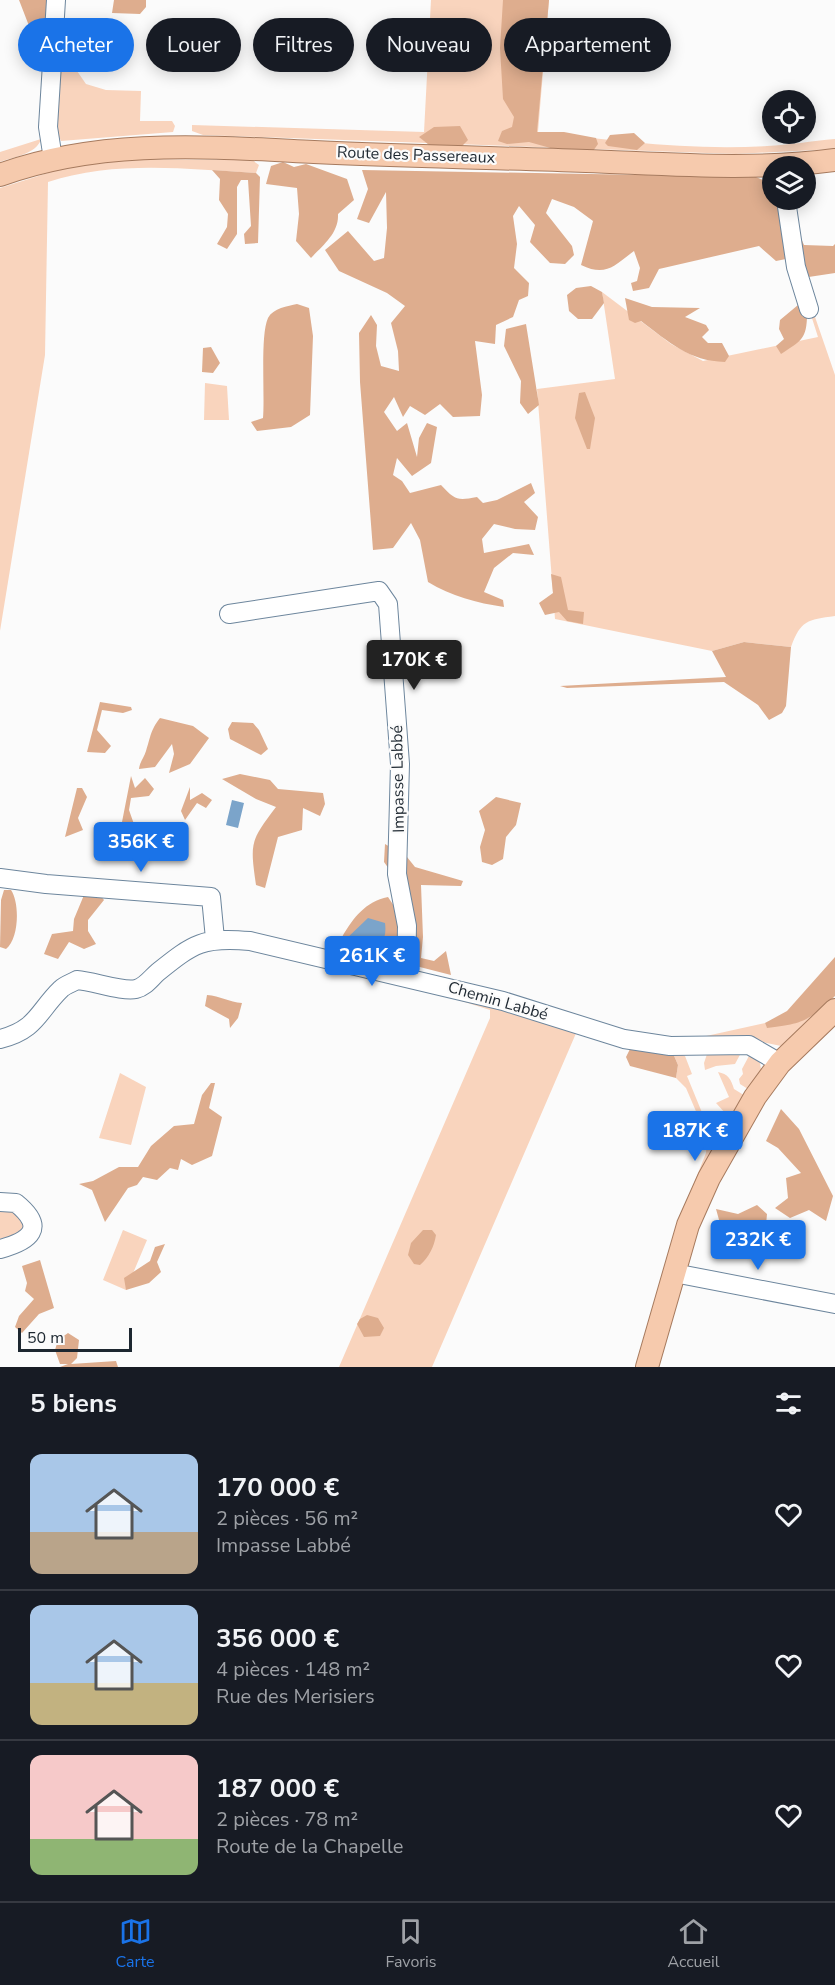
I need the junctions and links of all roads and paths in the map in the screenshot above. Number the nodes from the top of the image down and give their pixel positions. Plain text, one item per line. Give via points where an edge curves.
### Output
1 (56, 0) edge
2 (53, 159) junction
3 (835, 160) edge
4 (816, 162) edge
5 (762, 166) edge
6 (0, 175) edge
7 (787, 210) edge
8 (809, 309) dead end
9 (229, 614) dead end
10 (0, 878) edge
11 (215, 939) junction
12 (406, 976) junction
13 (835, 1010) edge
14 (0, 1039) edge
15 (780, 1063) junction
16 (0, 1202) edge
17 (0, 1249) edge
18 (674, 1273) junction
19 (835, 1304) edge
20 (647, 1367) edge

1 - 2 street via 48,127
2 - 5 main road, Route des Passereaux via 100,151 172,147
2 - 6 main road, Route des Passereaux
3 - 4 main road, Route des Passereaux
7 - 8 street via 796,267
9 - 12 street, Impasse Labbé via 379,591 385,597 399,753 397,874 407,926
10 - 11 street via 211,897
11 - 12 street, Chemin Labbé via 250,940
11 - 14 street, Chemin Labbé via 179,955 142,987 133,990 77,980 61,989 28,1026
12 - 15 street, Chemin Labbé via 624,1039 670,1046 749,1045
13 - 15 main road
15 - 18 main road via 709,1178 688,1225
16 - 17 street via 16,1203 29,1216 32,1228 22,1243
18 - 19 street
18 - 20 main road

